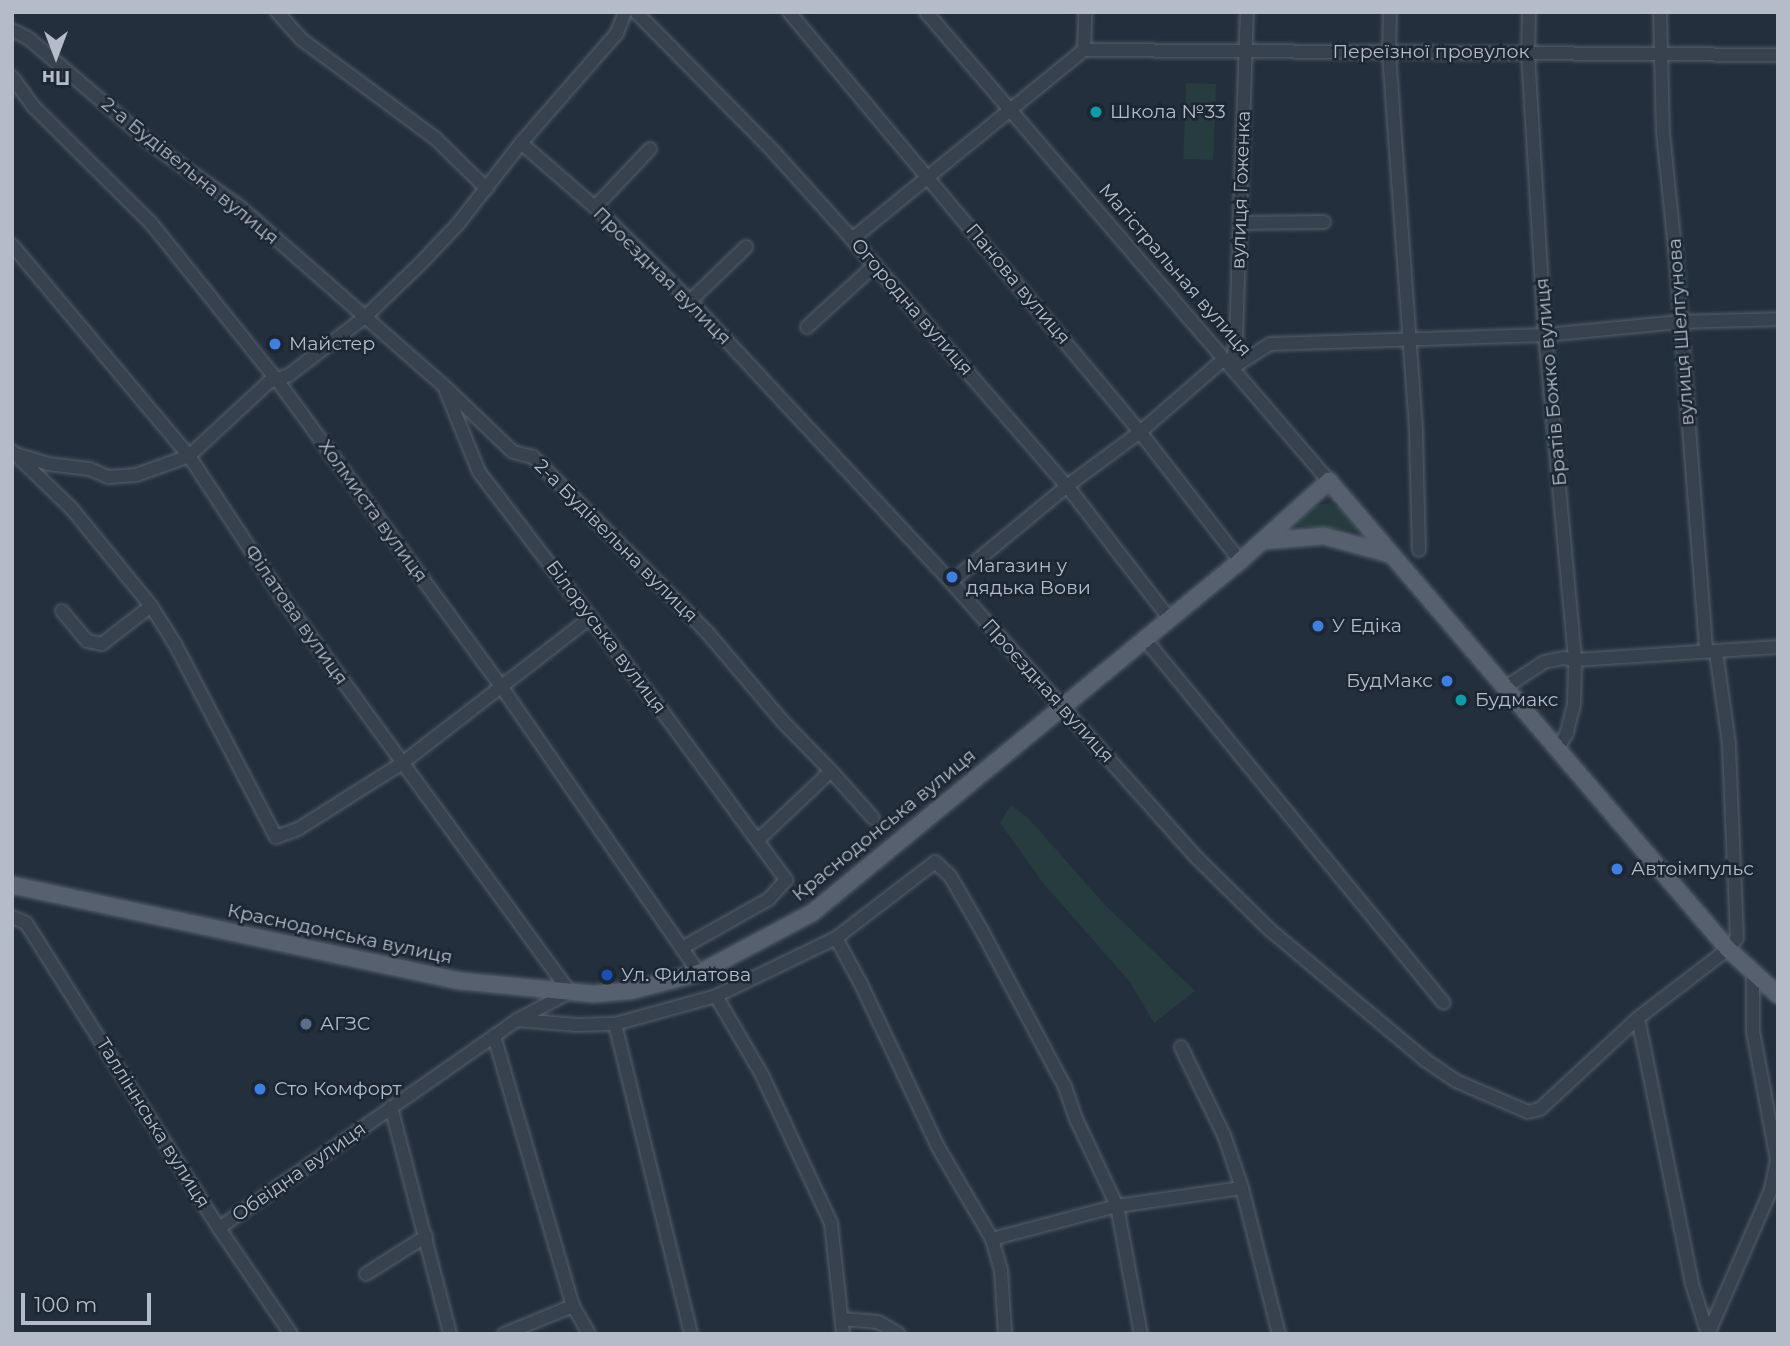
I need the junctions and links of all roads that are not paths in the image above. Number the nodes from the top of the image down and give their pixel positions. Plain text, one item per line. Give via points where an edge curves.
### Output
1 (277, 12) edge
2 (625, 12) edge
3 (636, 12) edge
4 (789, 12) edge
5 (926, 12) edge
6 (1084, 12) edge
7 (1247, 12) edge
8 (1390, 12) edge
9 (1529, 12) edge
10 (1660, 12) edge
11 (12, 30) edge
12 (1084, 50) junction
13 (1246, 50) junction
14 (1389, 52) junction
15 (1528, 53) junction
16 (1660, 54) junction
17 (1778, 55) edge
18 (12, 77) edge
19 (1009, 112) junction
20 (522, 143) junction
21 (650, 149) dead end
22 (929, 178) junction
23 (487, 189) junction
24 (594, 207) junction
25 (1324, 222) dead end
26 (1240, 223) junction
27 (852, 239) junction
28 (12, 245) edge
29 (746, 247) dead end
30 (875, 265) junction
31 (690, 301) junction
32 (365, 317) junction
33 (1778, 319) edge
34 (1679, 323) junction
35 (807, 327) dead end
36 (1545, 335) junction
37 (1411, 339) junction
38 (1228, 363) junction
39 (277, 380) junction
40 (444, 386) junction
41 (1140, 432) junction
42 (13, 454) edge
43 (189, 456) junction
44 (1329, 481) junction
45 (1067, 485) junction
46 (1263, 541) junction
47 (1419, 550) dead end
48 (1393, 555) junction
49 (1240, 561) junction
50 (951, 582) junction
51 (151, 606) junction
52 (62, 611) dead end
53 (590, 618) junction
54 (1169, 618) junction
55 (1144, 638) junction
56 (1778, 647) edge
57 (1711, 651) junction
58 (1575, 660) junction
59 (502, 686) junction
60 (1506, 687) junction
61 (1062, 707) junction
62 (1558, 748) junction
63 (401, 764) junction
64 (831, 771) junction
65 (873, 818) dead end
66 (758, 840) junction
67 (12, 885) edge
68 (12, 917) edge
69 (836, 938) junction
70 (682, 948) junction
71 (1728, 950) junction
72 (698, 973) junction
73 (1753, 973) junction
74 (570, 992) junction
75 (1778, 995) edge
76 (716, 996) junction
77 (1444, 1003) dead end
78 (1638, 1018) junction
79 (517, 1020) junction
80 (615, 1024) junction
81 (494, 1036) junction
82 (1181, 1047) dead end
83 (390, 1107) junction
84 (1242, 1188) junction
85 (1117, 1206) junction
86 (219, 1228) junction
87 (426, 1236) junction
88 (992, 1239) junction
89 (366, 1274) dead end
90 (573, 1306) junction
91 (843, 1319) junction
92 (895, 1331) edge
93 (291, 1334) edge
94 (450, 1334) edge
95 (504, 1334) edge
96 (589, 1334) edge
97 (691, 1334) edge
98 (843, 1334) edge
99 (1005, 1334) edge
100 (1141, 1334) edge
101 (1279, 1334) edge
102 (1708, 1334) edge

1 - 23 street via 301,39 436,139
2 - 20 street via 617,33
3 - 27 street, Огородна вулиця
4 - 22 street, Панова вулиця
5 - 19 street, Магістральная вулиця
6 - 12 street
7 - 13 street, вулиця Гоженка
8 - 14 street
9 - 15 street, Братів Божко вулиця
10 - 16 street, вулиця Шелгунова
11 - 32 street, 2-а Будівельна вулиця via 28,38 156,148 240,207
12 - 13 street, Переїзної провулок
12 - 19 street
13 - 14 street, Переїзної провулок
13 - 26 street, вулиця Гоженка
14 - 15 street, Переїзної провулок
14 - 37 street
15 - 16 street, Переїзної провулок
15 - 36 street, Братів Божко вулиця
16 - 17 street, Переїзної провулок
16 - 34 street, вулиця Шелгунова
18 - 39 street, Холмиста вулиця via 34,107 151,223
19 - 22 street
19 - 38 street, Магістральная вулиця
20 - 23 street
20 - 24 street, Проєздная вулиця
21 - 24 street
22 - 27 street
22 - 41 street, Панова вулиця
23 - 32 street
24 - 31 street, Проєздная вулиця
25 - 26 street
26 - 38 street, вулиця Гоженка via 1237,340
27 - 30 street, Огородна вулиця
28 - 43 street, Філатова вулиця
29 - 31 street
30 - 35 street
30 - 45 street, Огородна вулиця
31 - 50 street, Проєздная вулиця
32 - 39 street
32 - 40 street, 2-а Будівельна вулиця
33 - 34 street
34 - 36 street
34 - 57 street, вулиця Шелгунова
36 - 37 street
36 - 58 street, Братів Божко вулиця
37 - 38 street via 1270,344
37 - 47 street
38 - 41 street
38 - 44 street, Магістральная вулиця
39 - 43 street
39 - 59 street, Холмиста вулиця
40 - 53 street, Білоруська вулиця via 479,472
40 - 64 street, 2-а Будівельна вулиця via 513,452 533,457 706,631
41 - 45 street
41 - 49 street, Панова вулиця
42 - 43 street via 90,469 108,477 136,475
42 - 51 street via 72,509
43 - 63 street, Філатова вулиця via 281,596
44 - 46 main road, Краснодонська вулиця
44 - 48 main road, Магістральная вулиця
45 - 50 street
45 - 54 street, Огородна вулиця
46 - 48 main road via 1324,536
46 - 49 main road, Краснодонська вулиця
48 - 60 main road, Магістральная вулиця
49 - 54 main road, Краснодонська вулиця
50 - 61 street, Проєздная вулиця
51 - 52 street via 102,644 87,641
51 - 63 street via 275,836 298,829
53 - 59 street
53 - 66 street, Білоруська вулиця
54 - 55 main road, Краснодонська вулиця
55 - 61 main road, Краснодонська вулиця
55 - 77 street
56 - 57 street
57 - 58 street
57 - 71 street, вулиця Шелгунова via 1729,744 1737,938
58 - 60 street via 1544,662
58 - 62 street, Братів Божко вулиця via 1574,704
59 - 63 street
59 - 70 street, Холмиста вулиця
60 - 62 main road
61 - 72 main road, Краснодонська вулиця via 813,912
61 - 78 street, Проєздная вулиця via 1197,858 1269,929 1456,1081 1528,1112 1539,1109
62 - 71 main road
63 - 74 street, Філатова вулиця
64 - 65 street, 2-а Будівельна вулиця
64 - 66 street
66 - 70 street, Білоруська вулиця via 786,880 769,899
67 - 74 main road, Краснодонська вулиця via 461,981
68 - 86 street, Талліннська вулиця via 26,923
69 - 76 street
69 - 85 street via 935,862 950,876 1059,1075
69 - 88 street via 938,1147
70 - 72 street, Холмиста вулиця
71 - 73 main road
71 - 78 street
72 - 74 main road, Краснодонська вулиця via 629,991
73 - 75 main road
73 - 102 street via 1753,1032 1777,1160 1771,1190
74 - 79 street, Обвідна вулиця
76 - 80 street
76 - 91 street via 762,1075 831,1223
78 - 102 street via 1692,1284
79 - 80 street
79 - 81 street, Обвідна вулиця
80 - 97 street
81 - 83 street, Обвідна вулиця
81 - 90 street
82 - 84 street via 1224,1135
83 - 86 street, Обвідна вулиця
83 - 87 street
84 - 85 street
84 - 101 street
85 - 88 street
85 - 100 street
86 - 93 street, Талліннська вулиця
87 - 89 street
87 - 94 street
88 - 99 street via 1001,1270
90 - 95 street
90 - 96 street
91 - 92 street via 878,1322
91 - 98 street

